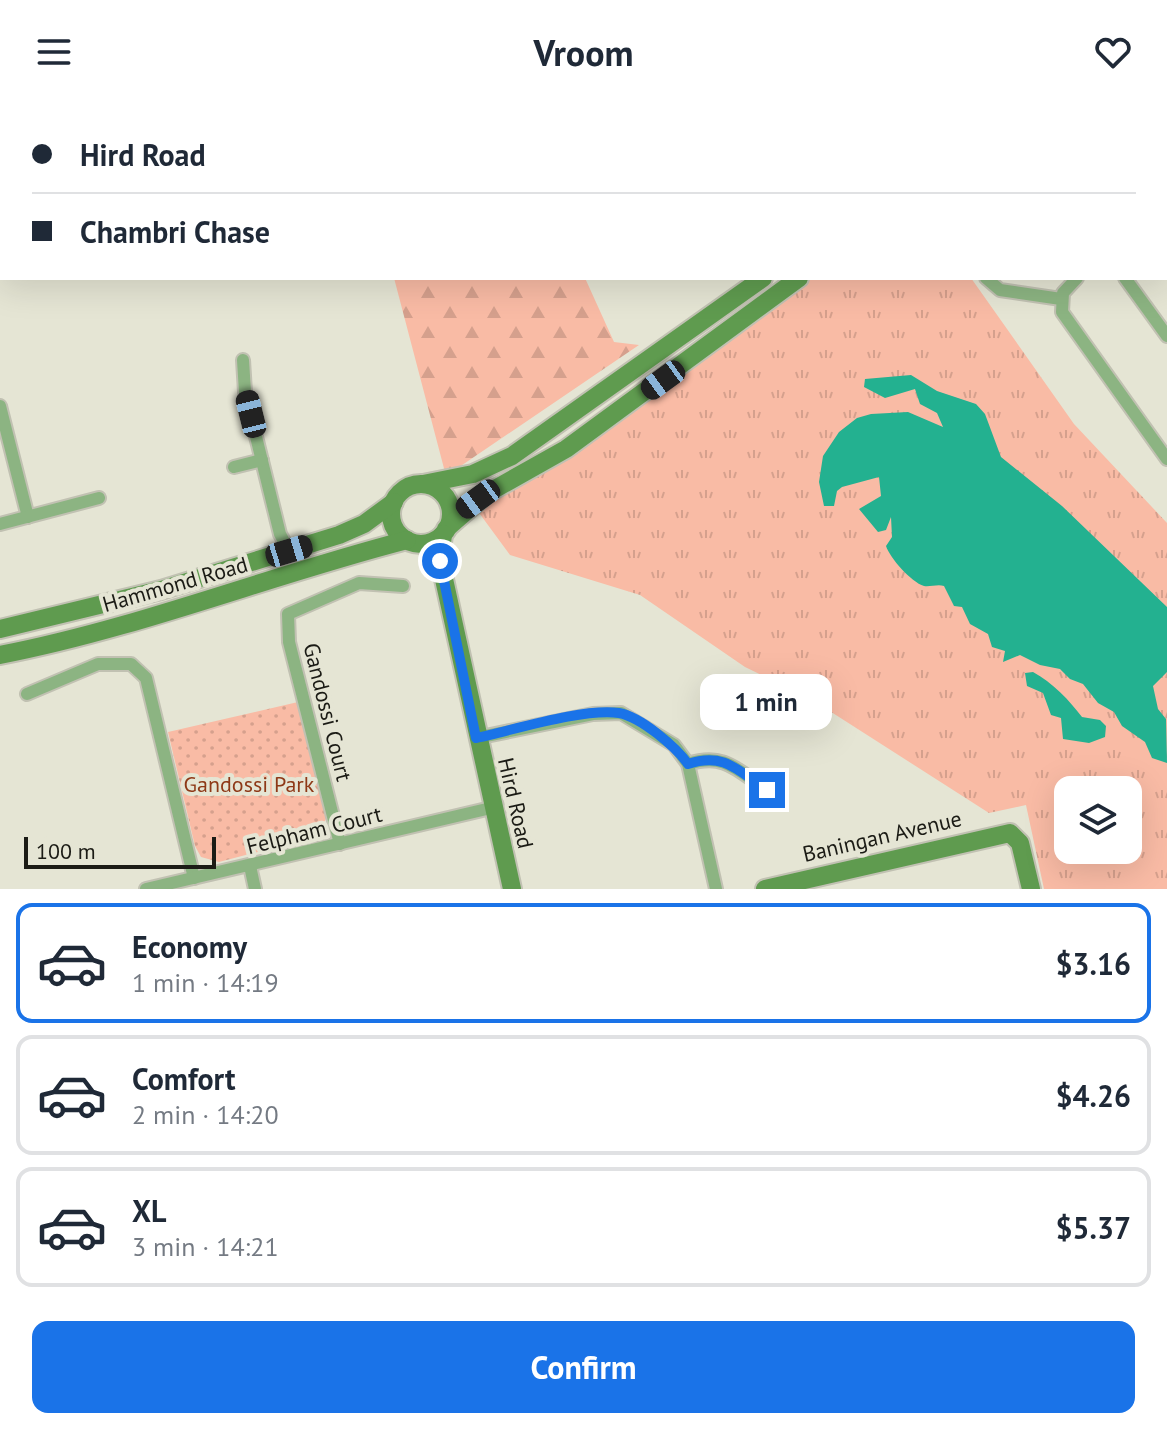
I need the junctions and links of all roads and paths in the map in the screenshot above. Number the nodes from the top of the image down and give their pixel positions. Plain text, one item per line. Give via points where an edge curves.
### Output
1 (760, 280) edge
2 (796, 280) edge
3 (988, 280) edge
4 (1075, 280) edge
5 (1126, 280) edge
6 (1061, 299) junction
7 (1167, 336) edge
8 (243, 360) dead end
9 (0, 406) edge
10 (1167, 459) edge
11 (262, 460) junction
12 (234, 467) dead end
13 (423, 484) junction
14 (99, 498) dead end
15 (394, 502) junction
16 (28, 517) junction
17 (0, 524) edge
18 (445, 532) junction
19 (410, 541) junction
20 (289, 551) junction
21 (403, 586) dead end
22 (445, 587) junction
23 (0, 629) edge
24 (0, 655) edge
25 (27, 694) dead end
26 (476, 738) junction
27 (688, 764) junction
28 (767, 790) dead end
29 (491, 808) junction
30 (340, 844) junction
31 (250, 866) junction
32 (194, 878) junction
33 (146, 889) edge
34 (255, 889) edge
35 (512, 889) edge
36 (716, 889) edge
37 (765, 889) edge
38 (1031, 889) edge

1 - 13 main road via 512,456 473,474
2 - 18 main road via 566,449 486,494
3 - 6 street via 1000,290
4 - 6 street
5 - 7 street
6 - 10 street via 1065,318
8 - 11 street via 245,392
9 - 16 street
11 - 12 street
11 - 20 street
13 - 15 main road via 405,488
13 - 18 main road via 448,500
14 - 16 street
15 - 19 main road via 395,527
15 - 20 main road, Hammond Road via 364,524
16 - 17 street
18 - 19 main road via 430,542
18 - 22 main road, Hird Road via 439,551
19 - 22 main road, Hird Road
19 - 24 main road, Hammond Road via 364,549 246,589
20 - 23 main road, Hammond Road via 161,590
21 - 30 street, Gandossi Court via 359,583 288,614 289,642
22 - 26 main road, Hird Road
25 - 32 street via 98,664 131,664 146,678
26 - 27 street via 621,713 674,745
26 - 29 main road, Hird Road
27 - 28 street via 708,758 723,761
27 - 36 street
29 - 30 street, Felpham Court
29 - 35 main road, Hird Road
30 - 31 street, Felpham Court
31 - 32 street, Felpham Court
31 - 34 street
32 - 33 street, Felpham Court
37 - 38 main road, Baningan Avenue via 1010,833 1020,843

